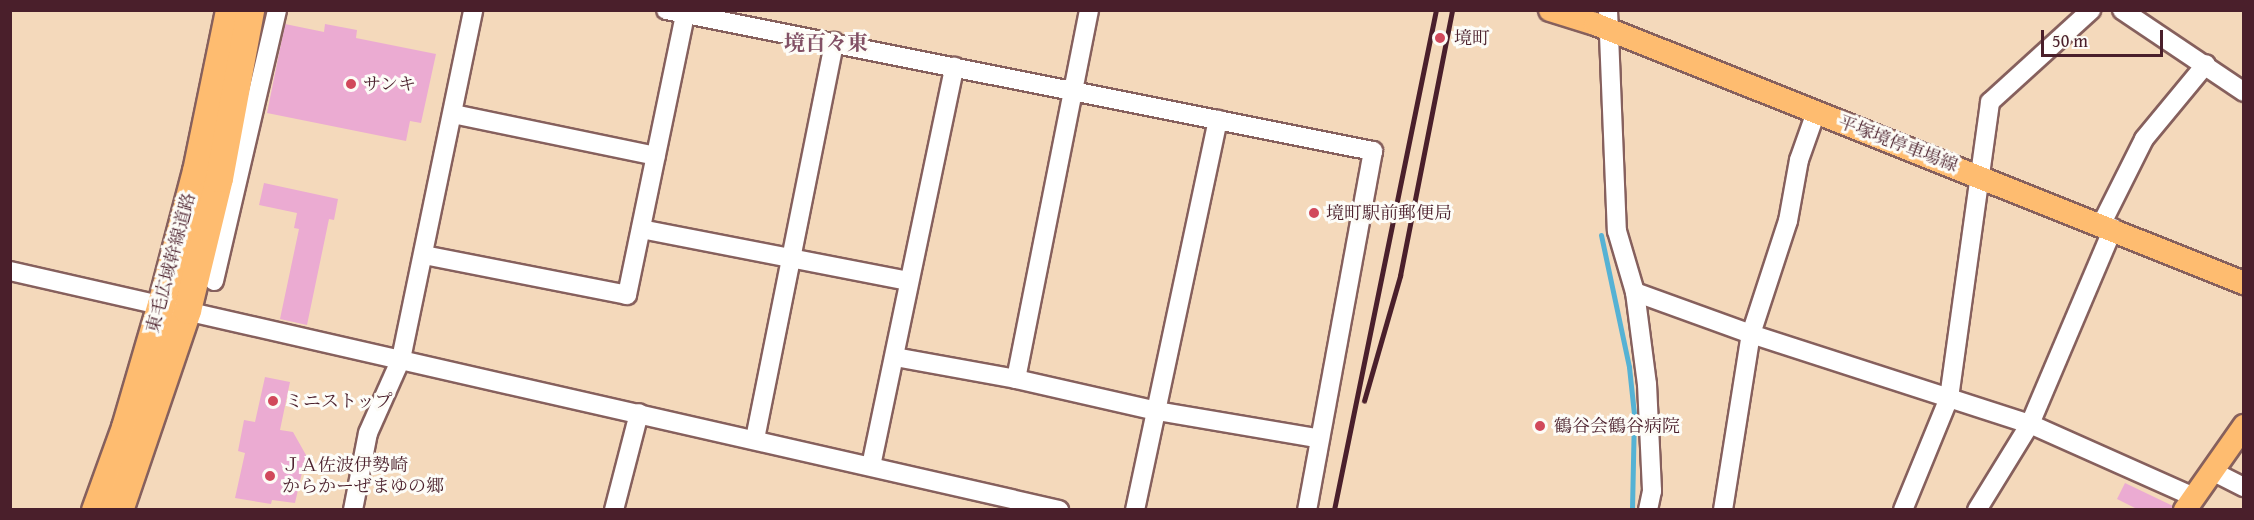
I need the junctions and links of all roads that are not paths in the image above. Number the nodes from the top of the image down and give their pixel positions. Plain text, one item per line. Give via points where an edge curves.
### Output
1 (229, 10) edge
2 (250, 10) edge
3 (277, 10) edge
4 (473, 10) edge
5 (666, 10) edge
6 (1089, 10) edge
7 (1550, 10) edge
8 (2091, 10) edge
9 (2122, 10) edge
10 (685, 15) junction
11 (1598, 21) edge
12 (834, 42) junction
13 (266, 61) junction
14 (2206, 64) junction
15 (954, 67) junction
16 (236, 76) junction
17 (1074, 90) junction
18 (2243, 91) edge
19 (1816, 112) junction
20 (453, 114) junction
21 (1218, 120) junction
22 (656, 156) junction
23 (1978, 175) junction
24 (2108, 226) junction
25 (641, 229) junction
26 (424, 255) junction
27 (790, 257) junction
28 (10, 271) edge
29 (214, 280) dead end
30 (909, 281) junction
31 (2244, 283) edge
32 (1635, 292) junction
33 (174, 307) junction
34 (1751, 334) junction
35 (895, 357) junction
36 (401, 358) junction
37 (1016, 378) junction
38 (1949, 398) junction
39 (1156, 411) junction
40 (639, 413) junction
41 (2030, 424) junction
42 (2244, 426) edge
43 (1317, 438) junction
44 (755, 439) junction
45 (871, 466) junction
46 (2212, 471) junction
47 (2244, 487) edge
48 (2189, 504) edge
49 (95, 510) edge
50 (119, 510) edge
51 (353, 510) edge
52 (614, 510) edge
53 (1059, 510) edge
54 (1135, 510) edge
55 (1307, 510) edge
56 (1648, 510) edge
57 (1723, 510) edge
58 (1903, 510) edge
59 (1977, 510) edge

1 - 33 highway, 東毛広域幹線道路 via 196,171
2 - 16 highway, 東毛広域幹線道路
3 - 13 street
4 - 20 street
5 - 10 street
6 - 17 street
7 - 11 main road, 平塚境停車場線
8 - 23 street via 1993,95
9 - 14 street
10 - 12 street
10 - 22 street
11 - 19 main road, 平塚境停車場線
11 - 32 street via 1617,231
12 - 15 street
12 - 27 street
13 - 16 street
13 - 29 street
14 - 18 street
14 - 24 street via 2144,139
15 - 17 street
15 - 30 street
16 - 33 highway, 東毛広域幹線道路 via 219,178
17 - 21 street
17 - 37 street
19 - 23 main road, 平塚境停車場線
19 - 34 street via 1799,160 1788,221
20 - 22 street
20 - 26 street
21 - 39 street
21 - 43 street via 1373,151
22 - 25 street
23 - 24 main road, 平塚境停車場線
23 - 38 street
24 - 31 main road, 平塚境停車場線
24 - 41 street
25 - 26 street via 627,295
25 - 27 street
26 - 36 street
27 - 30 street
27 - 44 street
28 - 33 street
30 - 35 street
32 - 34 street
32 - 56 street via 1647,384 1652,491
33 - 36 street
33 - 49 highway, 東毛広域幹線道路
33 - 50 highway, 東毛広域幹線道路
34 - 38 street
34 - 57 street
35 - 37 street
35 - 45 street
36 - 40 street
36 - 51 street via 368,433
37 - 39 street
38 - 41 street
38 - 58 street
39 - 43 street
39 - 54 street
40 - 44 street
40 - 52 street
41 - 48 street
41 - 59 street
42 - 46 main road
43 - 55 street
44 - 45 street
45 - 53 street
46 - 47 street
46 - 48 main road

